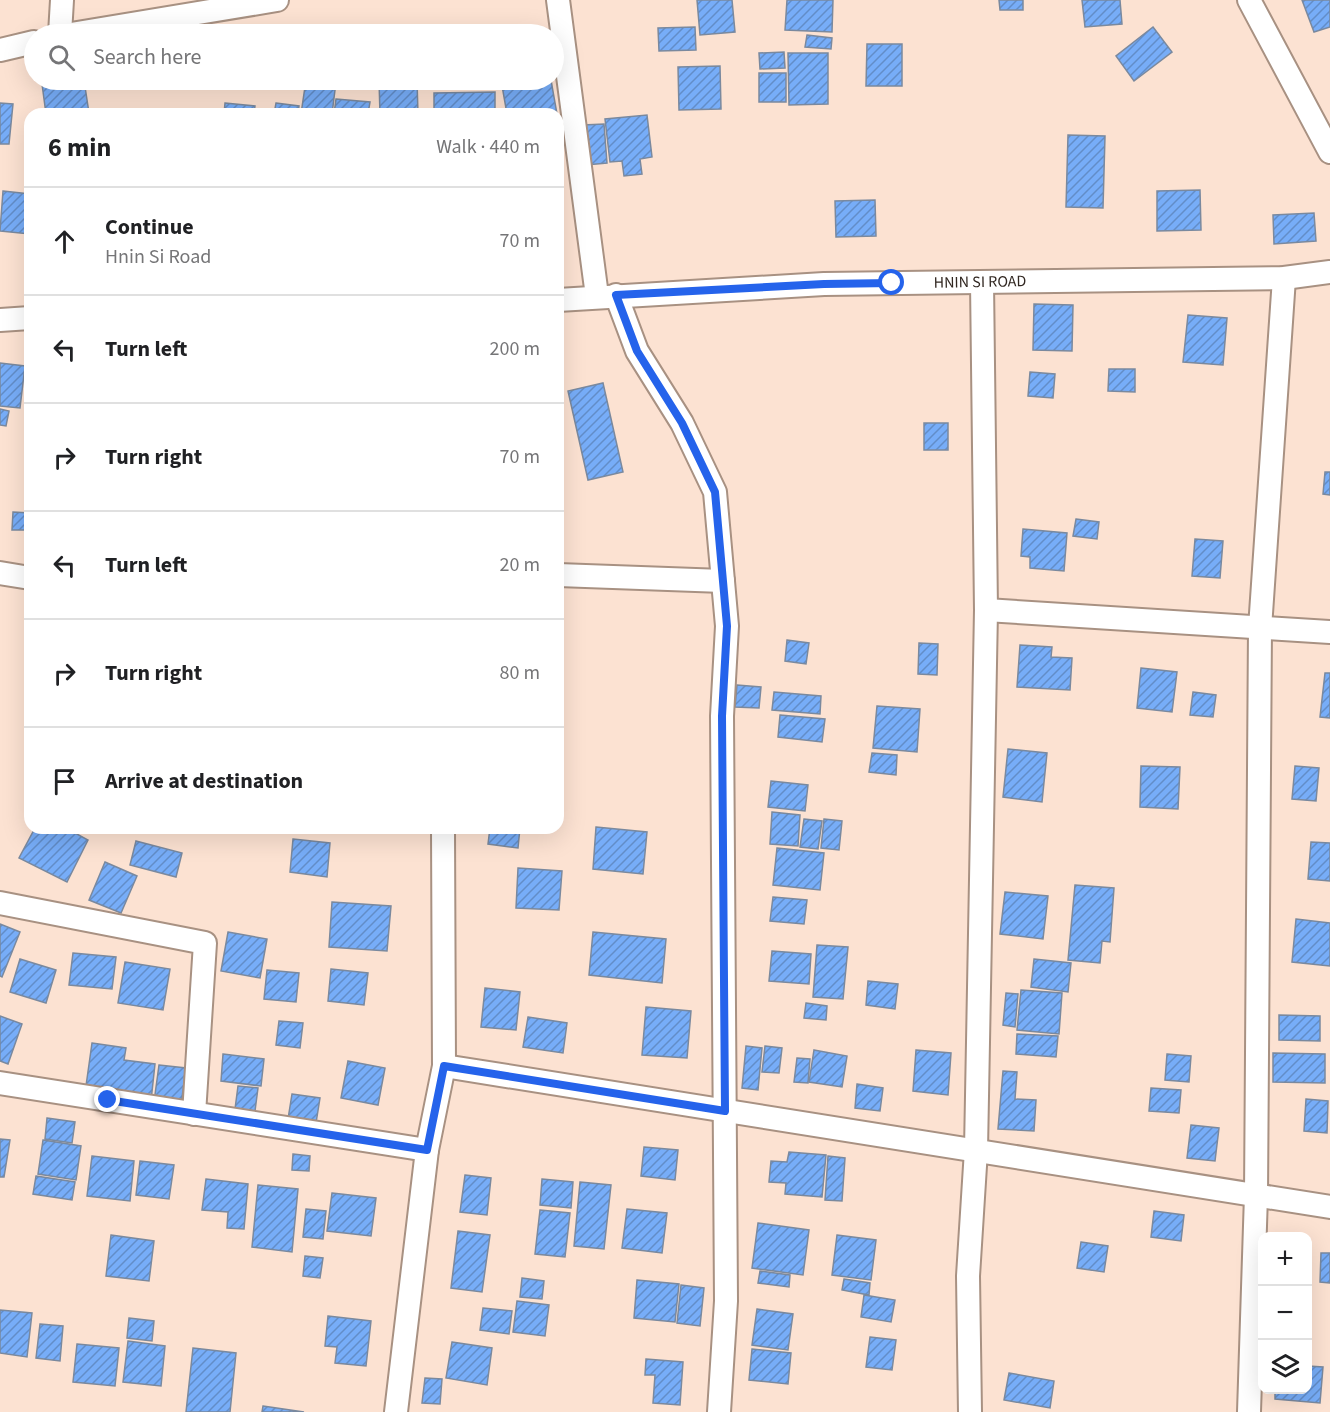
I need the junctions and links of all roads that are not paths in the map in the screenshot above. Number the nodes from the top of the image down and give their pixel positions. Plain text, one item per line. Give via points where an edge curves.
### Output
1 (62, 0) edge
2 (277, 0) edge
3 (558, 0) edge
4 (1250, 0) edge
5 (61, 24) edge
6 (132, 24) edge
7 (562, 24) edge
8 (564, 37) edge
9 (24, 44) edge
10 (0, 50) edge
11 (1330, 152) edge
12 (1330, 272) edge
13 (1284, 278) junction
14 (982, 282) junction
15 (606, 296) junction
16 (564, 300) edge
17 (24, 318) edge
18 (0, 320) edge
19 (0, 573) edge
20 (564, 575) edge
21 (24, 577) edge
22 (723, 581) junction
23 (986, 610) junction
24 (1260, 628) junction
25 (1330, 632) edge
26 (443, 834) edge
27 (0, 903) edge
28 (444, 1066) junction
29 (0, 1083) edge
30 (725, 1111) junction
31 (194, 1114) junction
32 (427, 1150) junction
33 (976, 1150) junction
34 (1256, 1195) junction
35 (1330, 1207) edge
36 (396, 1412) edge
37 (719, 1412) edge
38 (970, 1412) edge
39 (1249, 1412) edge

1 - 5 street
2 - 6 street
3 - 7 street
4 - 11 street
8 - 15 street
9 - 10 street
12 - 13 street, HNIN SI ROAD
13 - 14 street, HNIN SI ROAD
13 - 24 street
14 - 15 street, HNIN SI ROAD via 824,284
14 - 23 street
15 - 16 street, HNIN SI ROAD
15 - 22 street via 682,423 715,492
17 - 18 street
19 - 21 street
20 - 22 street
22 - 30 street via 727,626 722,716
23 - 24 street
23 - 33 street
24 - 25 street
24 - 34 street
26 - 28 street
27 - 31 street via 205,943
28 - 30 street
28 - 32 street
29 - 31 street
30 - 33 street
30 - 37 street via 726,1301
31 - 32 street
32 - 36 street
33 - 34 street
33 - 38 street via 968,1276
34 - 35 street
34 - 39 street

